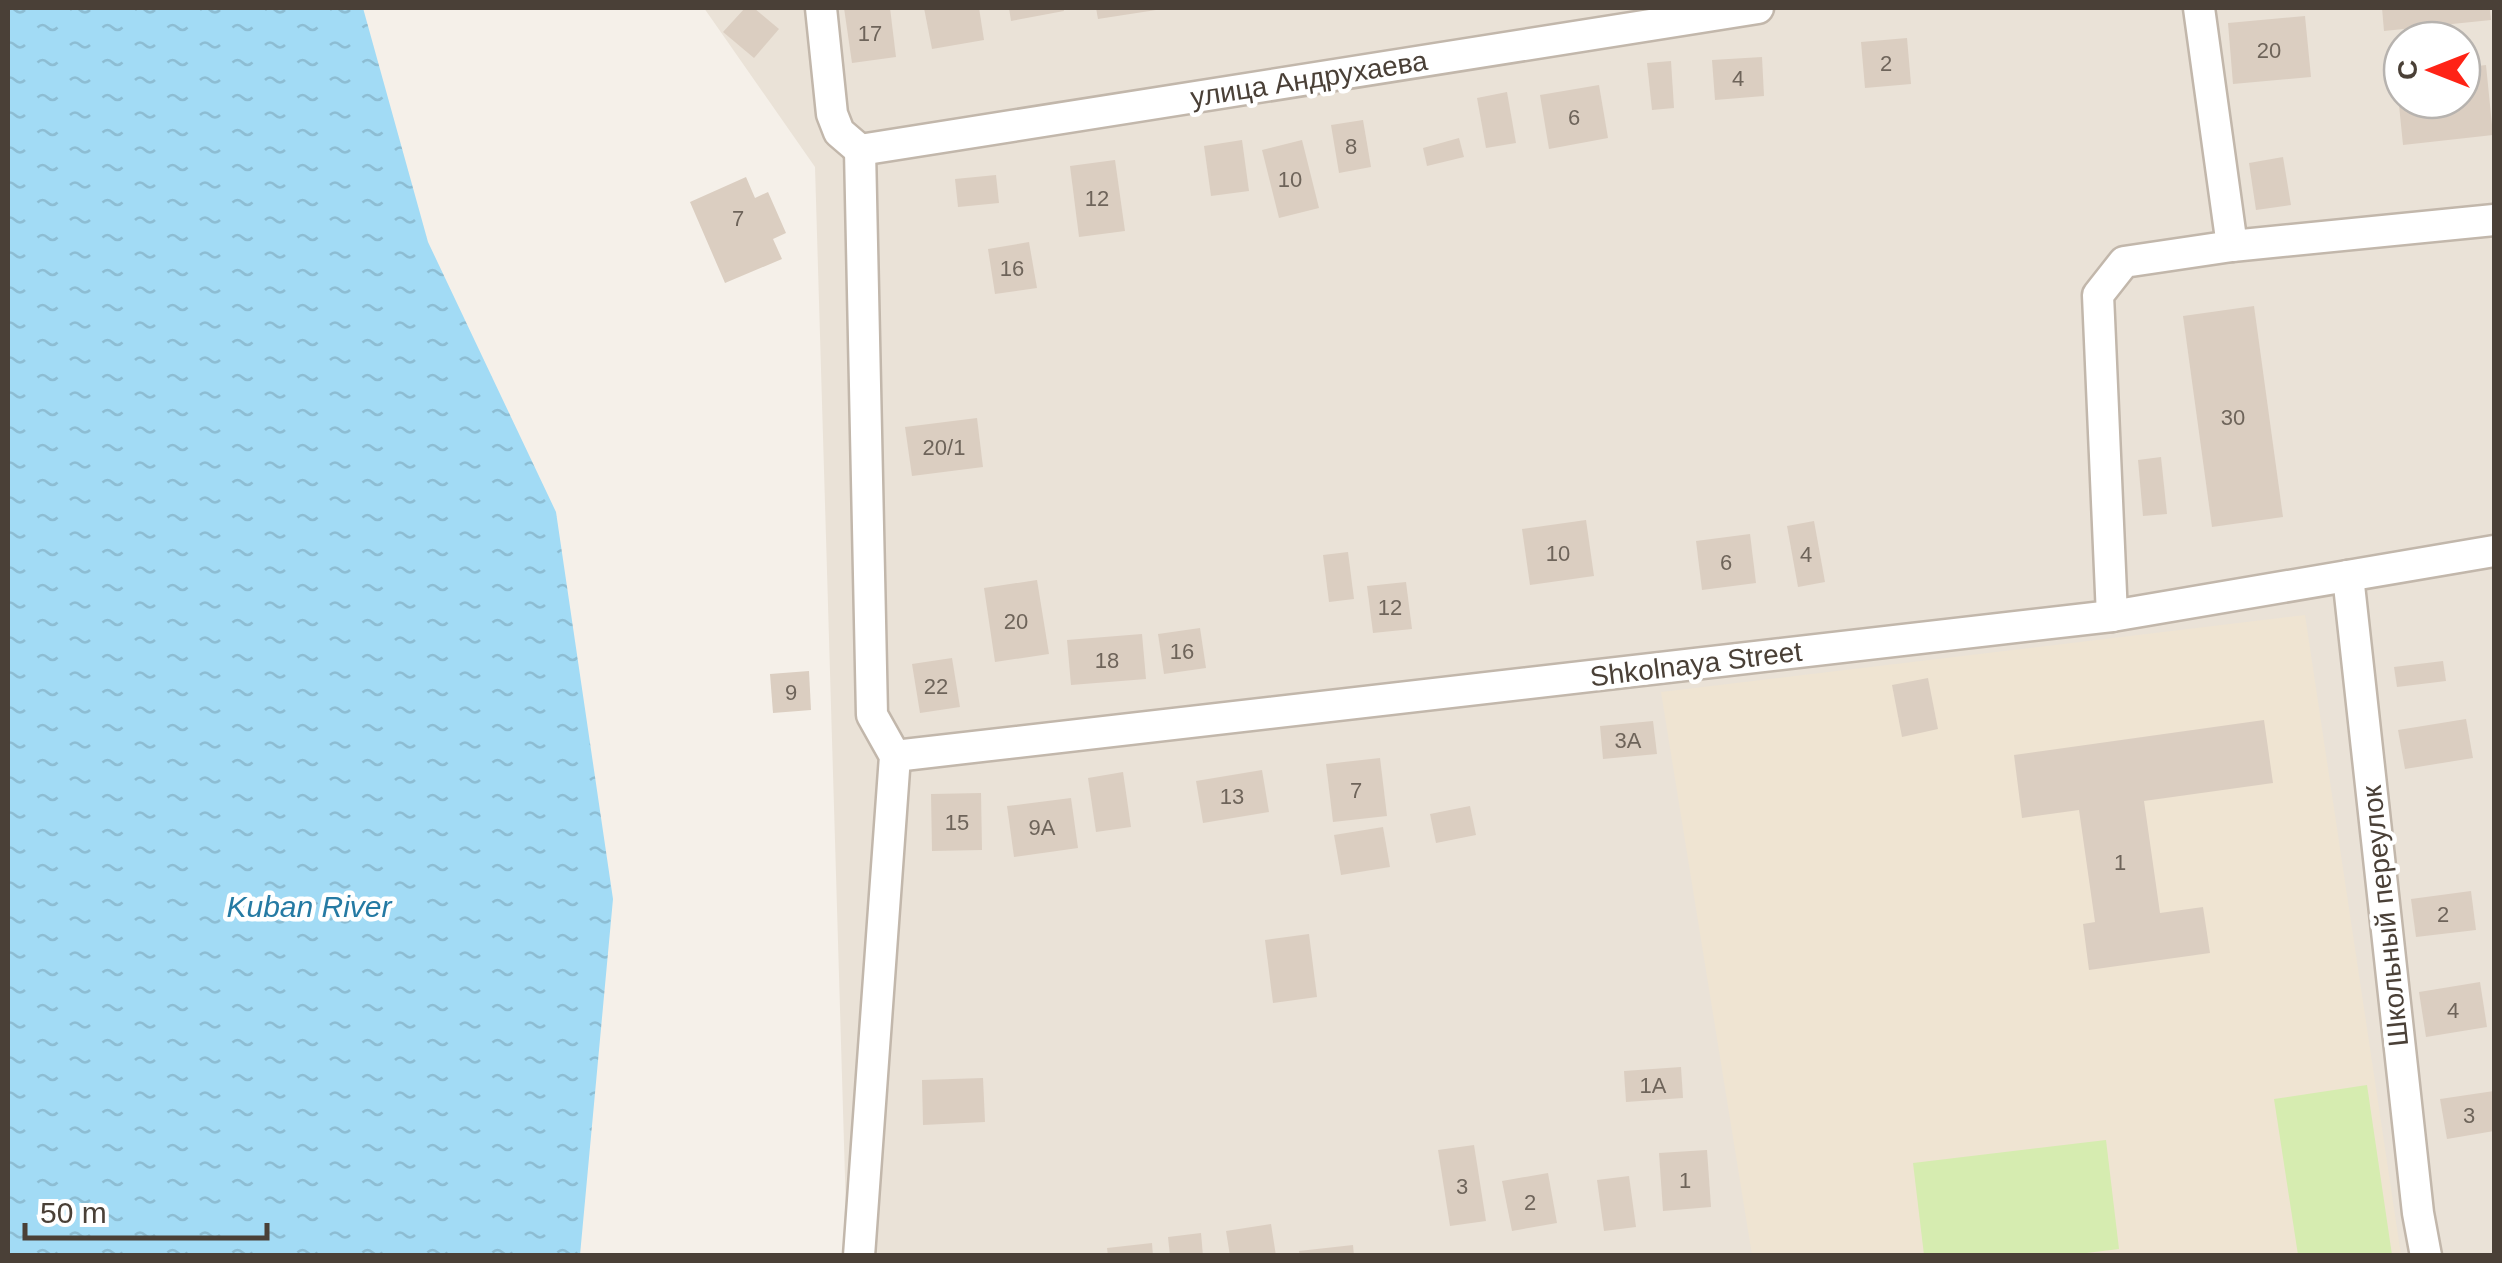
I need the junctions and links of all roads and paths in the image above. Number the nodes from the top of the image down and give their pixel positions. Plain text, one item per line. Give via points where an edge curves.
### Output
1 (821, 8) edge
2 (1758, 8) edge
3 (2199, 8) edge
4 (860, 150) junction
5 (2494, 220) edge
6 (2232, 246) junction
7 (2494, 551) edge
8 (2348, 576) junction
9 (2112, 616) junction
10 (896, 756) junction
11 (859, 1256) edge
12 (2426, 1256) edge

1 - 4 street via 832,114 839,132
2 - 4 street, улица Андрухаева
3 - 6 street
4 - 10 street via 872,715
5 - 6 street
6 - 9 street via 2124,262 2098,295
7 - 8 street, Shkolnaya Street
8 - 9 street, Shkolnaya Street
8 - 12 street, Школьный переулок
9 - 10 street, Shkolnaya Street
10 - 11 street

